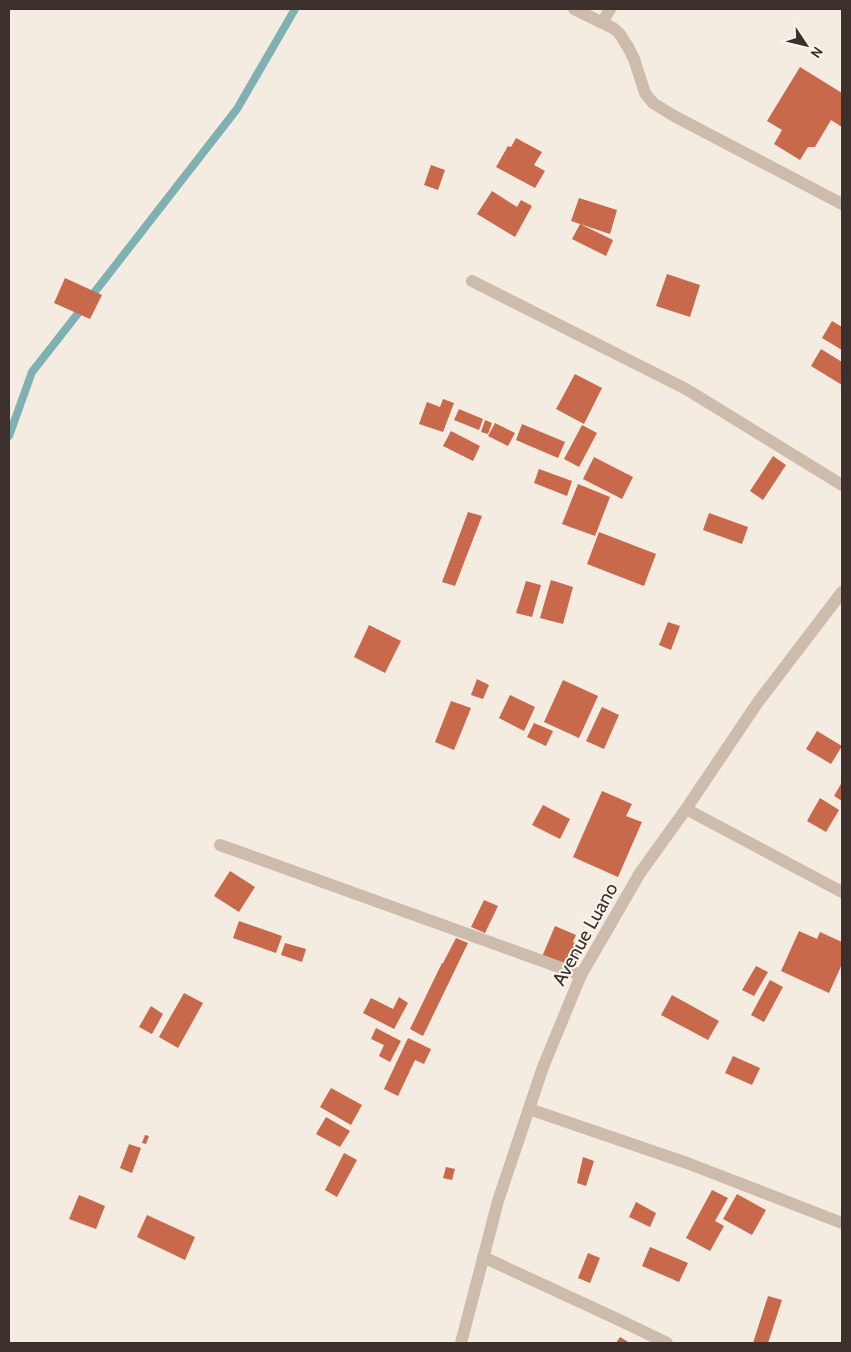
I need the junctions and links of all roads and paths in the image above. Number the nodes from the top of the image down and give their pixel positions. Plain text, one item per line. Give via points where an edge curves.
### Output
1 (574, 9) edge
2 (610, 9) edge
3 (602, 22) junction
4 (842, 204) edge
5 (472, 281) dead end
6 (842, 485) edge
7 (842, 592) edge
8 (686, 809) junction
9 (220, 845) dead end
10 (842, 892) edge
11 (581, 975) junction
12 (529, 1110) junction
13 (842, 1223) edge
14 (483, 1257) junction
15 (461, 1343) edge
16 (667, 1343) edge

1 - 3 street
2 - 3 street
3 - 4 street via 619,33 628,47 645,93 653,103
5 - 6 street via 686,389
7 - 8 street, Avenue Luano via 758,702
8 - 10 street
8 - 11 street, Avenue Luano via 640,873
9 - 11 street
11 - 12 street, Avenue Luano
12 - 13 street via 687,1163
12 - 14 street, Avenue Luano
14 - 15 street, Avenue Luano
14 - 16 street

